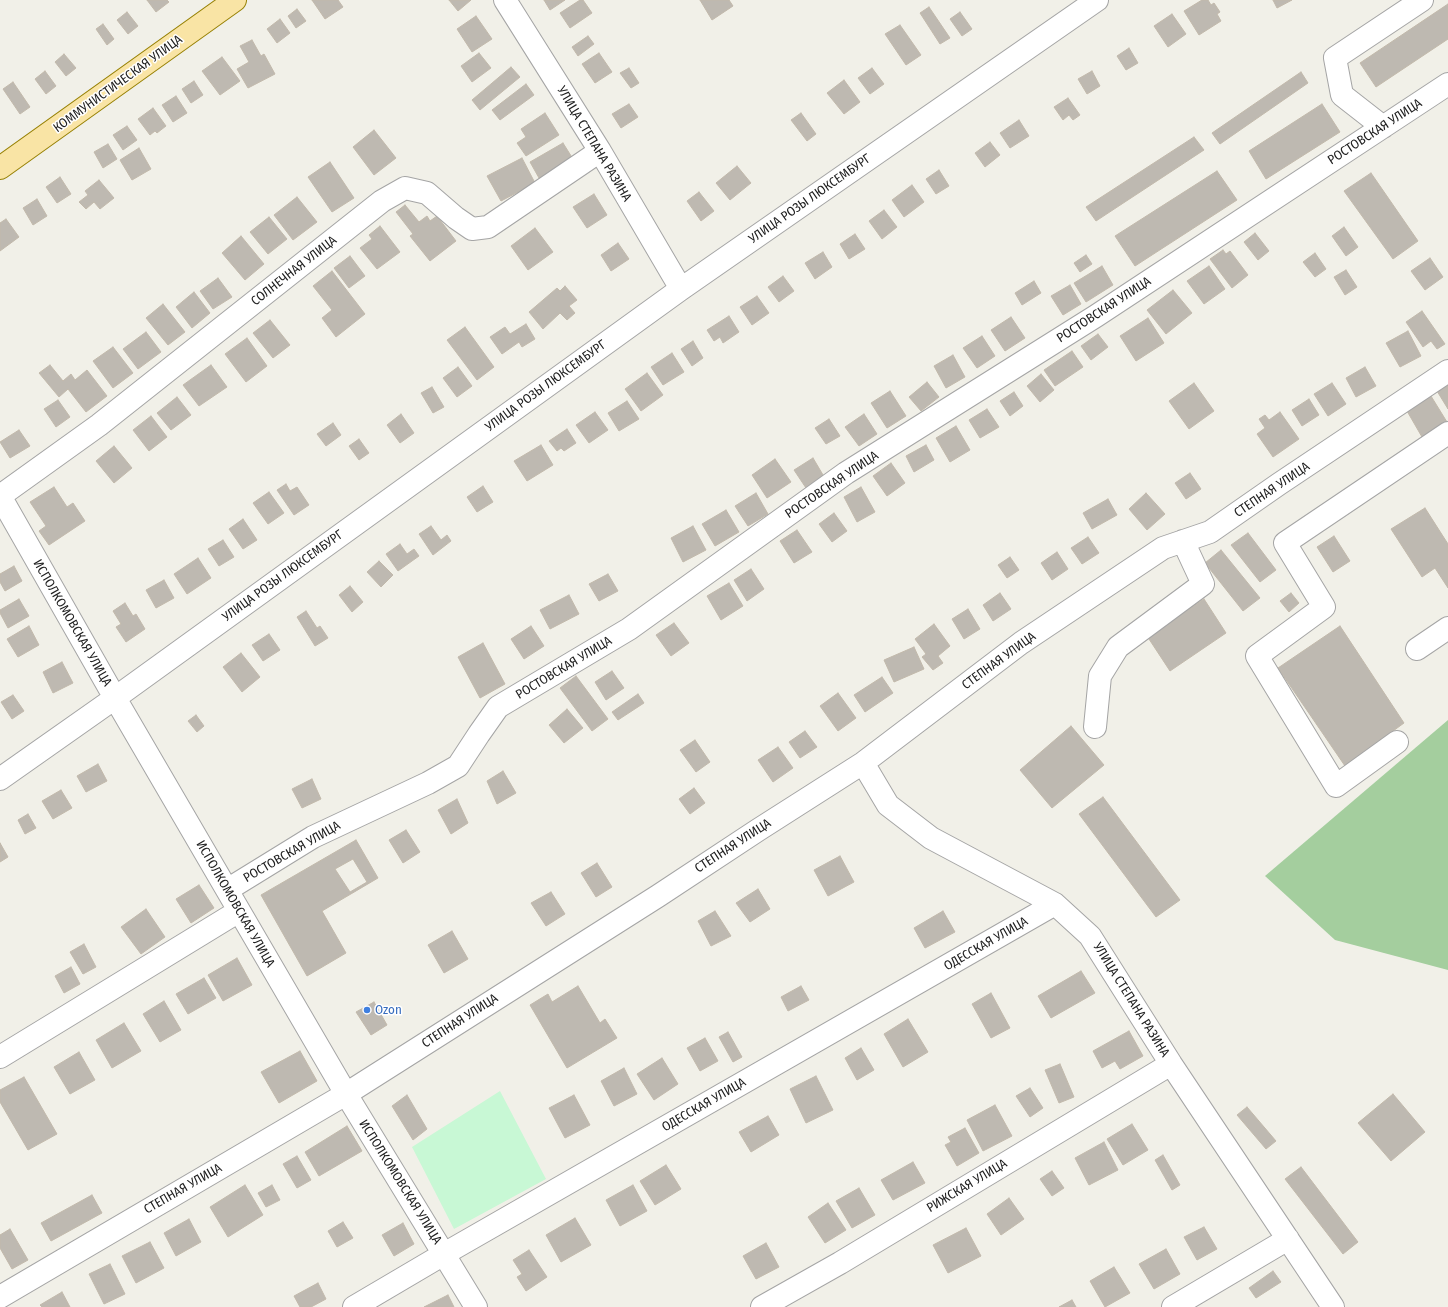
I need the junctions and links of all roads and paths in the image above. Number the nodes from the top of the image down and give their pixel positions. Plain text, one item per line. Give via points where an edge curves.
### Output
1 (236, 0) edge
2 (505, 0) edge
3 (1097, 0) edge
4 (1422, 0) edge
5 (1448, 84) edge
6 (1383, 127) junction
7 (600, 151) junction
8 (0, 168) edge
9 (681, 289) junction
10 (1448, 371) edge
11 (1446, 440) edge
12 (0, 496) edge
13 (1183, 541) junction
14 (1448, 628) edge
15 (1417, 649) dead end
16 (115, 698) junction
17 (1095, 727) dead end
18 (1397, 742) dead end
19 (863, 763) junction
20 (0, 779) edge
21 (227, 890) junction
22 (1055, 904) junction
23 (240, 911) junction
24 (0, 1057) edge
25 (1171, 1064) junction
26 (346, 1094) junction
27 (1288, 1239) junction
28 (444, 1254) junction
29 (0, 1297) edge
30 (354, 1307) edge
31 (476, 1307) edge
32 (762, 1307) edge
33 (1173, 1307) edge
34 (1333, 1307) edge

1 - 8 main road, КОММУНИСТИЧЕСКАЯ УЛИЦА
2 - 7 street, УЛИЦА СТЕПАНА РАЗИНА
3 - 9 street, УЛИЦА РОЗЫ ЛЮКСЕМБУРГ
4 - 6 street via 1336,58 1342,95
5 - 6 street, РОСТОВСКАЯ УЛИЦА
6 - 21 street, РОСТОВСКАЯ УЛИЦА via 1096,316 846,474 628,629 498,707 458,766 428,783 313,837
7 - 9 street, УЛИЦА СТЕПАНА РАЗИНА
7 - 12 street, СОЛНЕЧНАЯ УЛИЦА via 488,227 472,229 427,193 405,188 382,201 99,425
9 - 16 street, УЛИЦА РОЗЫ ЛЮКСЕМБУРГ
10 - 13 street, СТЕПНАЯ УЛИЦА via 1210,532
11 - 18 street via 1285,542 1324,607 1257,656 1336,786
12 - 16 street, ИСПОЛКОМОВСКАЯ УЛИЦА
13 - 17 street via 1203,584 1118,646 1100,676
13 - 19 street, СТЕПНАЯ УЛИЦА via 1163,548 1021,643
14 - 15 street
16 - 20 street, УЛИЦА РОЗЫ ЛЮКСЕМБУРГ
16 - 21 street, ИСПОЛКОМОВСКАЯ УЛИЦА
19 - 22 street, УЛИЦА СТЕПАНА РАЗИНА via 888,805 931,838
19 - 26 street, СТЕПНАЯ УЛИЦА
21 - 23 street, ИСПОЛКОМОВСКАЯ УЛИЦА
22 - 25 street, УЛИЦА СТЕПАНА РАЗИНА via 1090,936
22 - 28 street, ОДЕССКАЯ УЛИЦА
23 - 24 street
23 - 26 street, ИСПОЛКОМОВСКАЯ УЛИЦА
25 - 27 street, УЛИЦА СТЕПАНА РАЗИНА
25 - 32 street, РИЖСКАЯ УЛИЦА via 840,1263
26 - 28 street, ИСПОЛКОМОВСКАЯ УЛИЦА
26 - 29 street, СТЕПНАЯ УЛИЦА
27 - 33 street
27 - 34 street, УЛИЦА СТЕПАНА РАЗИНА
28 - 30 street, ОДЕССКАЯ УЛИЦА
28 - 31 street, ИСПОЛКОМОВСКАЯ УЛИЦА

